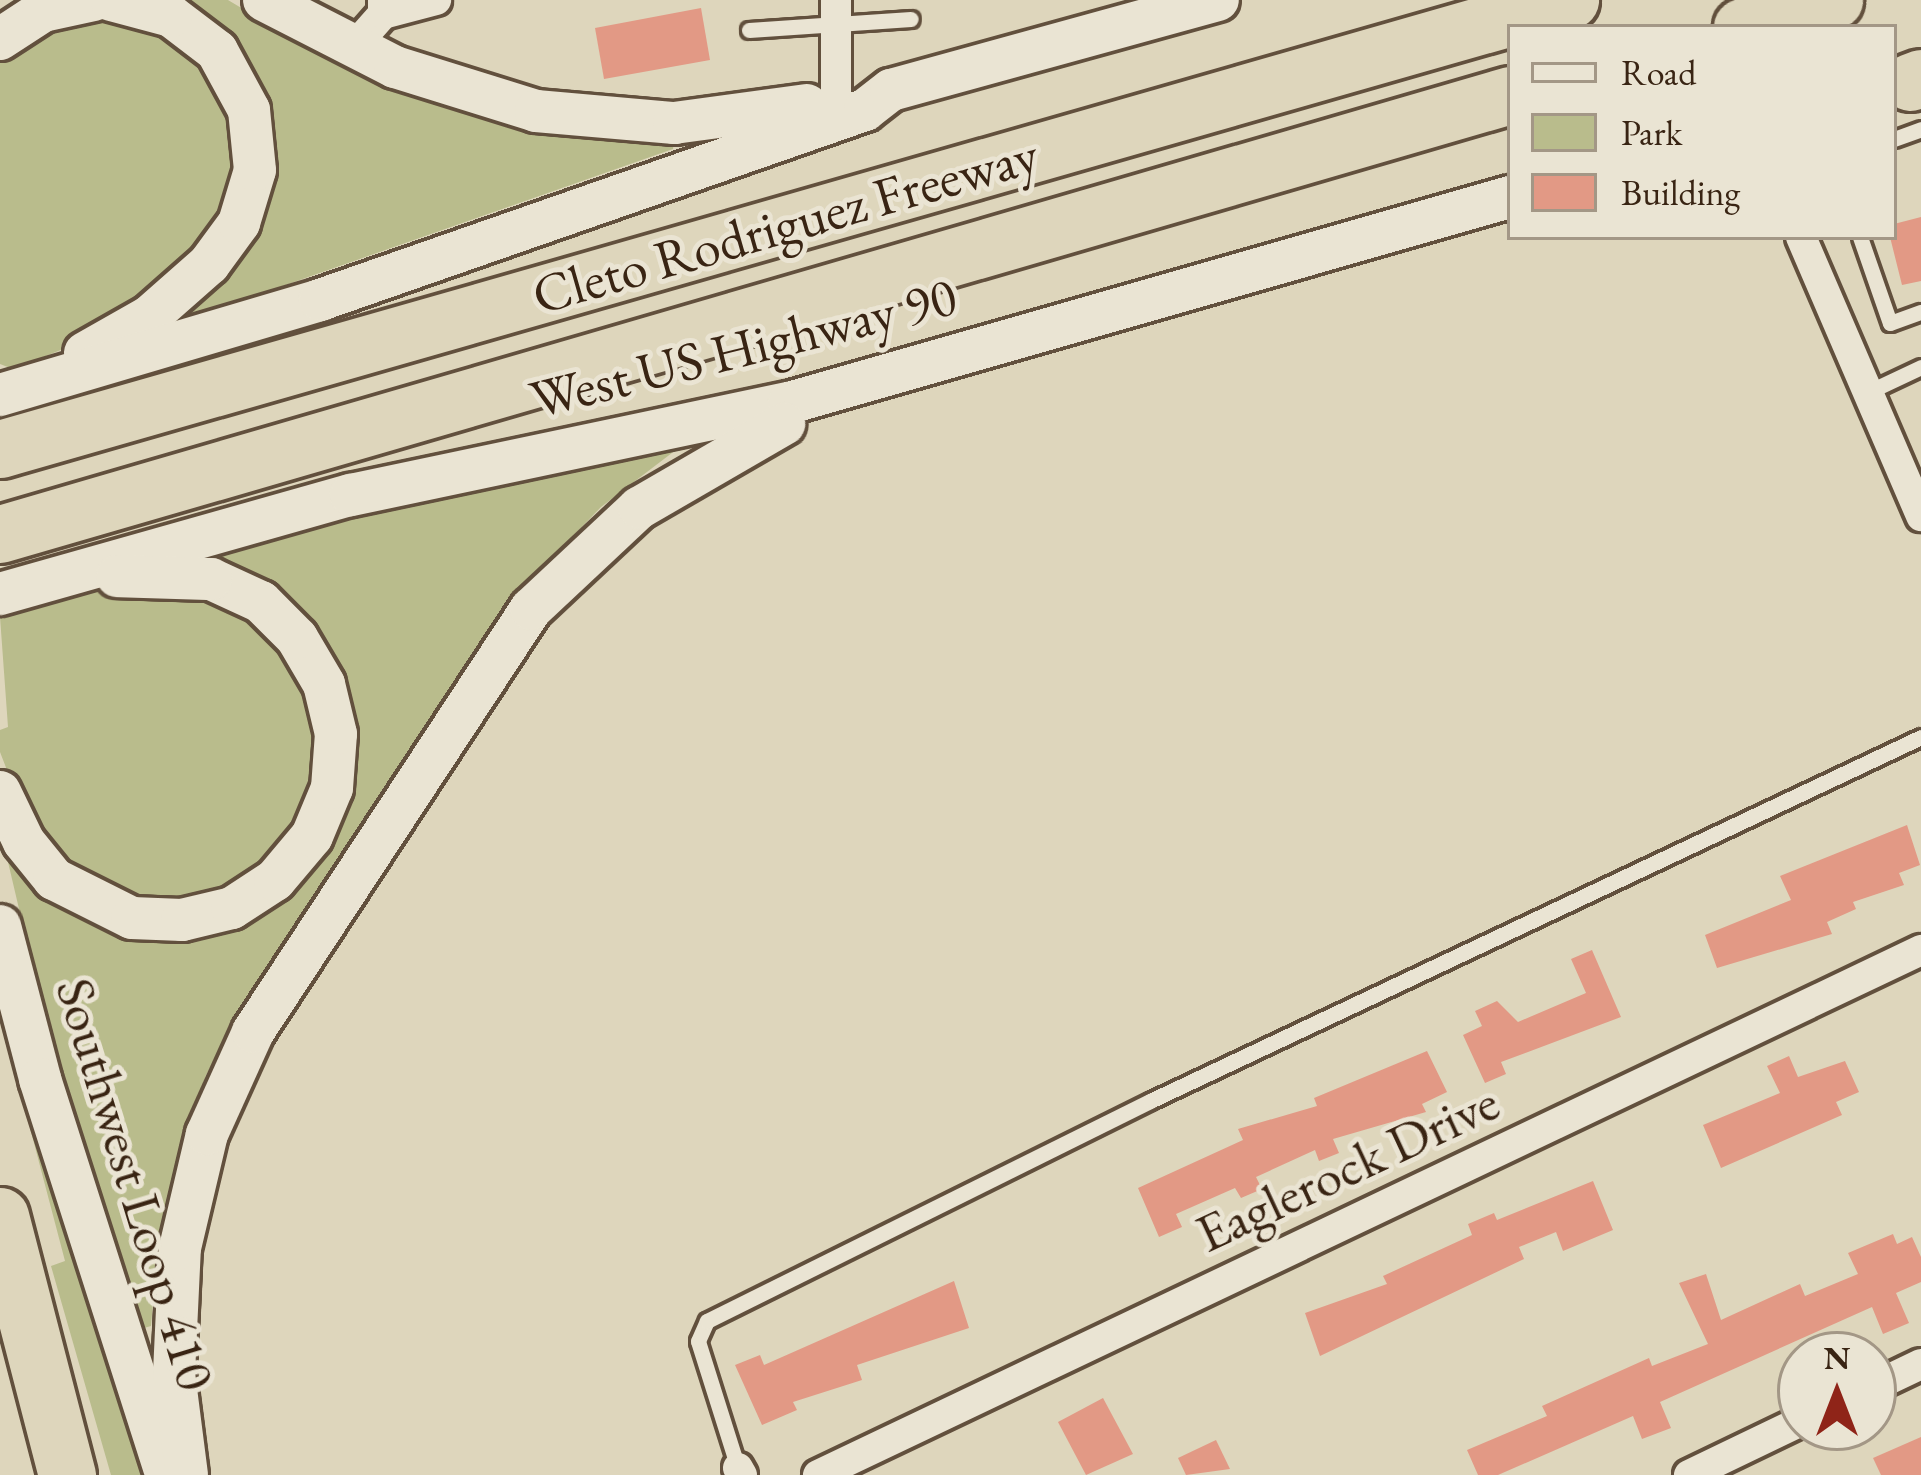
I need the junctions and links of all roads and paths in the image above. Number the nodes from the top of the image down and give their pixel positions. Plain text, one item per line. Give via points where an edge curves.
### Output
1 (94, 0) edge
2 (111, 0) edge
3 (264, 0) edge
4 (436, 0) edge
5 (1570, 0) edge
6 (1834, 0) edge
7 (1194, 3) edge
8 (383, 7) edge
9 (836, 12) edge
10 (911, 19) dead end
11 (1752, 24) edge
12 (749, 30) dead end
13 (0, 38) edge
14 (352, 49) junction
15 (891, 90) junction
16 (1913, 91) edge
17 (1507, 95) edge
18 (836, 98) junction
19 (1897, 131) edge
20 (1507, 197) edge
21 (1802, 240) edge
22 (1861, 240) edge
23 (1921, 312) edge
24 (1921, 367) edge
25 (860, 384) junction
26 (1866, 393) junction
27 (4, 415) edge
28 (1921, 516) edge
29 (9, 531) edge
30 (27, 586) edge
31 (1921, 737) edge
32 (0, 792) edge
33 (0, 926) edge
34 (1921, 950) edge
35 (0, 1216) edge
36 (1777, 1433) edge
37 (740, 1471) edge
38 (67, 1475) edge
39 (166, 1475) edge
40 (188, 1475) edge
41 (818, 1475) edge
42 (1689, 1475) edge

1 - 13 main road via 43,11
2 - 27 main road via 172,16 223,59 251,119 252,186 224,247 172,299
3 - 14 main road
4 - 8 street
5 - 27 highway, Cleto Rodriguez Freeway
6 - 11 highway
7 - 15 main road
8 - 14 street
9 - 10 lane
9 - 12 lane
9 - 18 street
14 - 18 main road via 488,99 606,121 698,121
15 - 18 main road
15 - 27 main road via 865,110
16 - 19 lane
17 - 29 highway, Cleto Rodriguez Freeway
20 - 25 main road, West US Highway 90
21 - 26 street
22 - 23 lane via 1890,323
24 - 26 lane
25 - 30 main road, West US Highway 90 via 674,431 351,495
25 - 40 main road via 686,475 557,580 484,674 263,1015 213,1118 183,1232 174,1345
26 - 28 street
30 - 32 main road via 186,575 261,602 297,638 324,684 336,734 332,788 306,847 266,888 217,913 166,920 116,914 67,889 34,857
31 - 37 lane via 706,1321 698,1341
33 - 39 main road, Southwest Loop 410
34 - 41 street, Eaglerock Drive
35 - 38 highway
36 - 42 street

